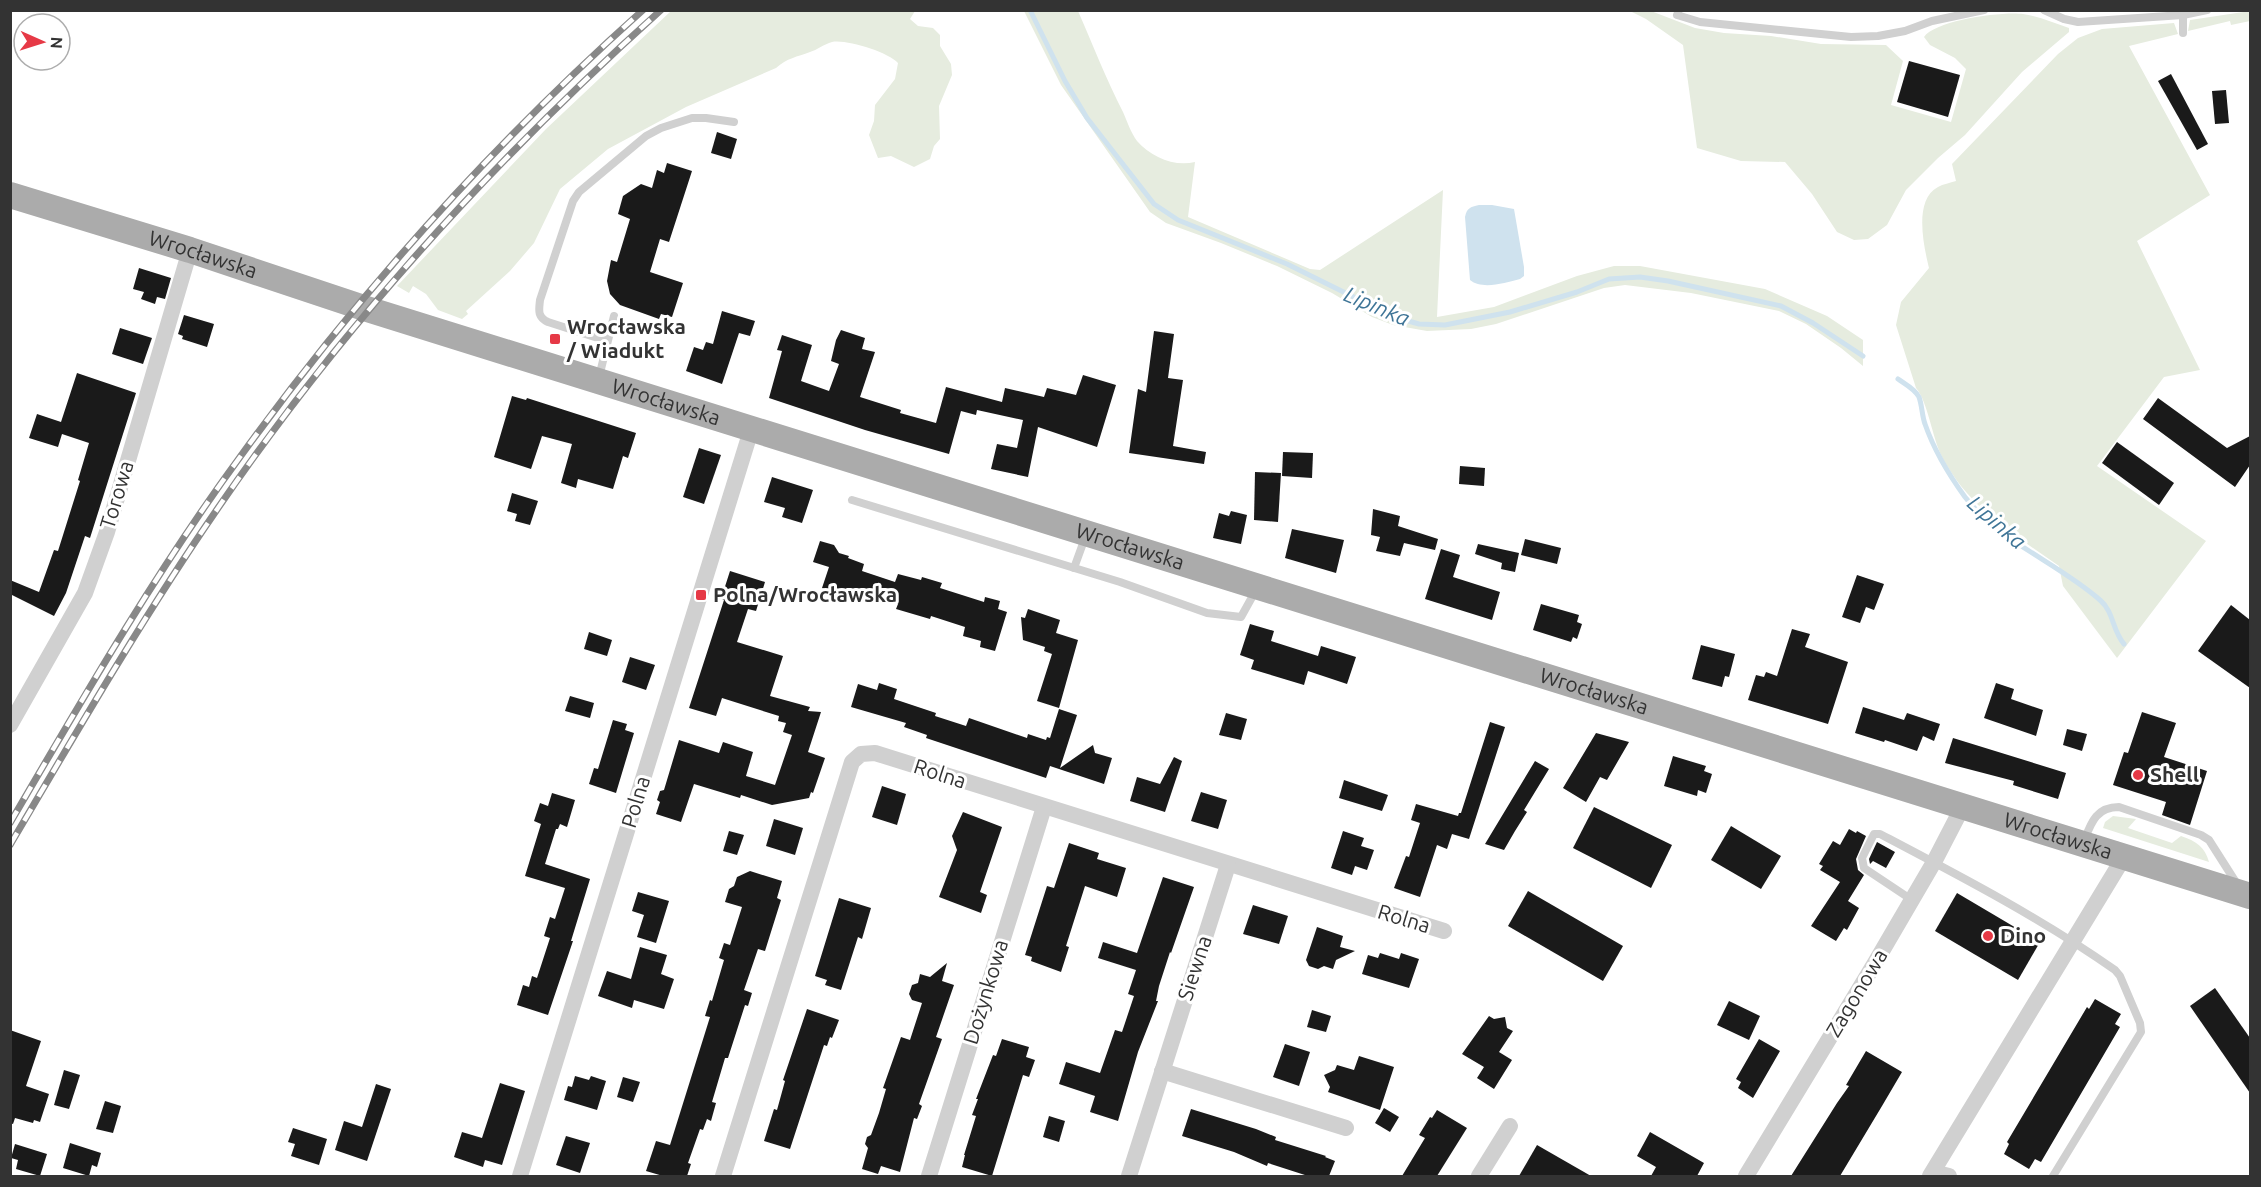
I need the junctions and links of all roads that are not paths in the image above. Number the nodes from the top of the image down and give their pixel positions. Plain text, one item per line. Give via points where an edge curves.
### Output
1 (1667, 10) edge
2 (1984, 10) edge
3 (2044, 10) edge
4 (2207, 10) edge
5 (1678, 13) edge
6 (2183, 15) junction
7 (2183, 33) dead end
8 (734, 122) dead end
9 (10, 195) edge
10 (190, 250) junction
11 (614, 316) dead end
12 (607, 341) junction
13 (599, 380) junction
14 (752, 427) junction
15 (852, 500) dead end
16 (1087, 532) junction
17 (1074, 568) junction
18 (1258, 585) junction
19 (10, 725) edge
20 (1963, 806) junction
21 (1044, 807) junction
22 (2083, 844) junction
23 (2124, 856) junction
24 (1934, 862) junction
25 (1228, 865) junction
26 (2247, 895) edge
27 (1912, 900) junction
28 (1444, 931) dead end
29 (2071, 941) junction
30 (1162, 1071) junction
31 (1510, 1126) dead end
32 (1346, 1128) dead end
33 (1937, 1175) edge
34 (520, 1176) edge
35 (723, 1176) edge
36 (929, 1176) edge
37 (1129, 1176) edge
38 (1479, 1176) edge
39 (1746, 1176) edge
40 (2053, 1176) edge

1 - 5 lane
2 - 5 lane via 1896,33 1851,38 1709,23
3 - 6 lane via 2078,22
4 - 6 lane
6 - 7 lane
8 - 12 lane via 692,118 646,136 573,201 538,312 548,322
9 - 10 main road, Wrocławska
10 - 13 main road, Wrocławska
10 - 19 street, Torowa via 107,532 85,593
11 - 12 lane
12 - 13 lane
13 - 14 main road, Wrocławska
14 - 16 main road, Wrocławska
14 - 34 street, Polna
15 - 17 lane
16 - 17 lane
16 - 18 main road, Wrocławska
17 - 18 lane via 1207,613 1241,617
18 - 20 main road, Wrocławska
20 - 22 main road, Wrocławska
20 - 24 street, Zagonowa
21 - 25 street, Rolna
21 - 35 street, Rolna via 875,753 861,754 852,762
21 - 36 street, Dożynkowa
22 - 23 main road, Wrocławska
22 - 26 lane via 2094,818 2102,810 2119,807 2209,840 2224,867
23 - 26 main road, Wrocławska
23 - 29 street
24 - 27 street, Zagonowa
24 - 27 lane via 1874,834 1862,858 1864,868
24 - 29 lane
25 - 28 street, Rolna
25 - 30 street, Siewna
27 - 39 street, Zagonowa
29 - 33 street
29 - 40 lane via 2120,976 2141,1032
30 - 32 street
30 - 37 street, Siewna
31 - 38 street

